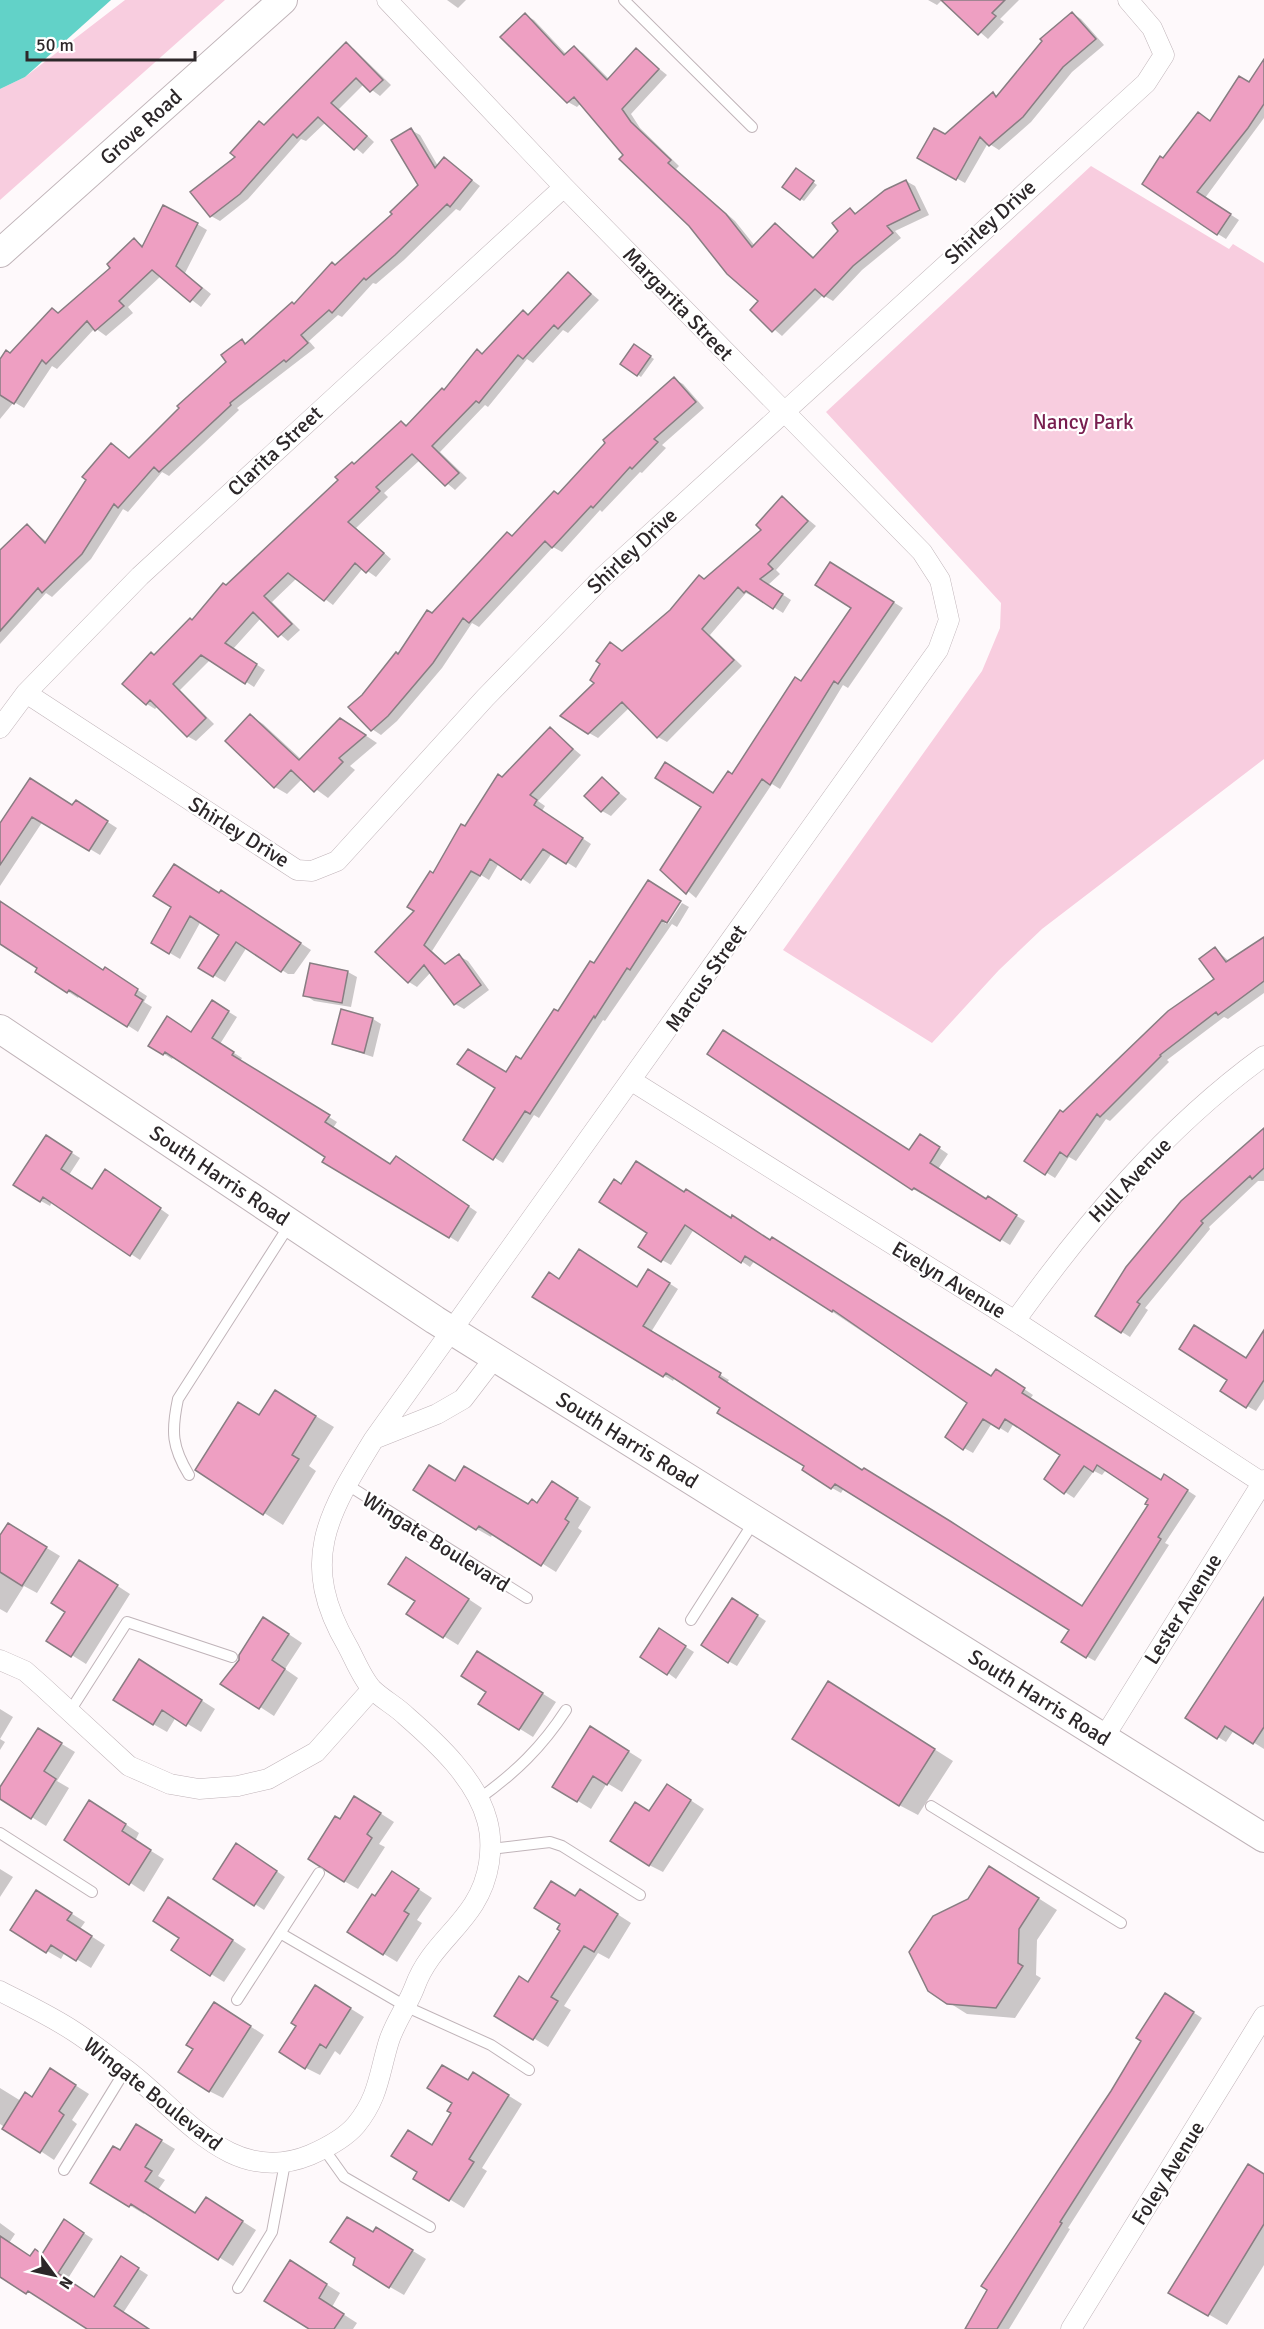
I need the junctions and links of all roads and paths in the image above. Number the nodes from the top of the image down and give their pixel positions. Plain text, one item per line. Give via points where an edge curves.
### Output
1 (283, 0) edge
2 (387, 0) edge
3 (624, 0) edge
4 (1128, 0) edge
5 (752, 127) dead end
6 (564, 187) junction
7 (0, 253) edge
8 (783, 412) junction
9 (949, 620) joint
10 (26, 693) junction
11 (0, 728) edge
12 (0, 1029) edge
13 (1264, 1056) edge
14 (632, 1081) junction
15 (290, 1224) junction
16 (1015, 1320) junction
17 (453, 1331) junction
18 (496, 1356) junction
19 (374, 1439) junction
20 (189, 1475) dead end
21 (1263, 1482) edge
22 (346, 1484) junction
23 (755, 1520) junction
24 (527, 1598) dead end
25 (691, 1620) dead end
26 (232, 1658) dead end
27 (0, 1660) edge
28 (372, 1689) junction
29 (566, 1710) dead end
30 (70, 1711) junction
31 (1103, 1739) junction
32 (480, 1798) junction
33 (931, 1806) dead end
34 (0, 1833) edge
35 (1264, 1838) edge
36 (491, 1849) junction
37 (319, 1873) dead end
38 (92, 1892) dead end
39 (640, 1895) dead end
40 (1121, 1923) dead end
41 (280, 1933) junction
42 (0, 1991) edge
43 (237, 2000) dead end
44 (407, 2007) junction
45 (1264, 2016) edge
46 (126, 2069) junction
47 (530, 2070) dead end
48 (324, 2149) junction
49 (285, 2163) junction
50 (64, 2170) dead end
51 (430, 2227) dead end
52 (238, 2288) dead end
53 (1071, 2329) edge

1 - 7 main road, Grove Road
2 - 6 street, Margarita Street
3 - 5 lane
4 - 8 street, Shirley Drive via 1152,28 1164,55 1146,83
6 - 8 street, Margarita Street
6 - 10 street, Clarita Street via 140,576
8 - 9 street, Margarita Street via 922,552 940,580
8 - 10 street, Shirley Drive via 603,577 485,698 342,857 312,871 297,870
9 - 14 street, Marcus Street via 938,650
10 - 11 street, Clarita Street
12 - 15 main road, South Harris Road
13 - 16 street, Hull Avenue via 1223,1086 1126,1181 1066,1249
14 - 16 street, Evelyn Avenue
14 - 17 street, Marcus Street
15 - 17 main road, South Harris Road
15 - 20 lane via 178,1399 175,1452
16 - 21 street, Evelyn Avenue
17 - 18 main road, South Harris Road
17 - 19 street, Wingate Boulevard
18 - 19 street via 463,1399 437,1414
18 - 23 main road, South Harris Road
19 - 22 street, Wingate Boulevard
21 - 31 street, Lester Avenue
22 - 24 lane, Wingate Boulevard
22 - 28 street, Wingate Boulevard via 326,1528 322,1581 342,1637
23 - 25 lane
23 - 31 main road, South Harris Road
26 - 30 lane via 127,1622
27 - 30 street via 24,1671
28 - 30 street via 316,1752 268,1779 199,1789 170,1784 129,1766
28 - 32 street, Wingate Boulevard via 444,1752
29 - 32 lane via 537,1751
31 - 35 main road, South Harris Road
32 - 36 street, Wingate Boulevard
33 - 40 lane
34 - 38 lane
36 - 39 lane via 550,1842
36 - 44 street, Wingate Boulevard via 485,1885 470,1913 418,1978
37 - 41 lane
41 - 43 lane
41 - 44 lane
42 - 46 street, Wingate Boulevard via 75,2032
44 - 47 lane via 491,2045
44 - 48 street, Wingate Boulevard via 389,2039 383,2074 371,2102 354,2127
45 - 53 street, Foley Avenue
46 - 49 street, Wingate Boulevard via 190,2127 232,2156
46 - 50 lane
48 - 49 street, Wingate Boulevard
48 - 51 lane via 344,2177
49 - 52 lane via 272,2232

